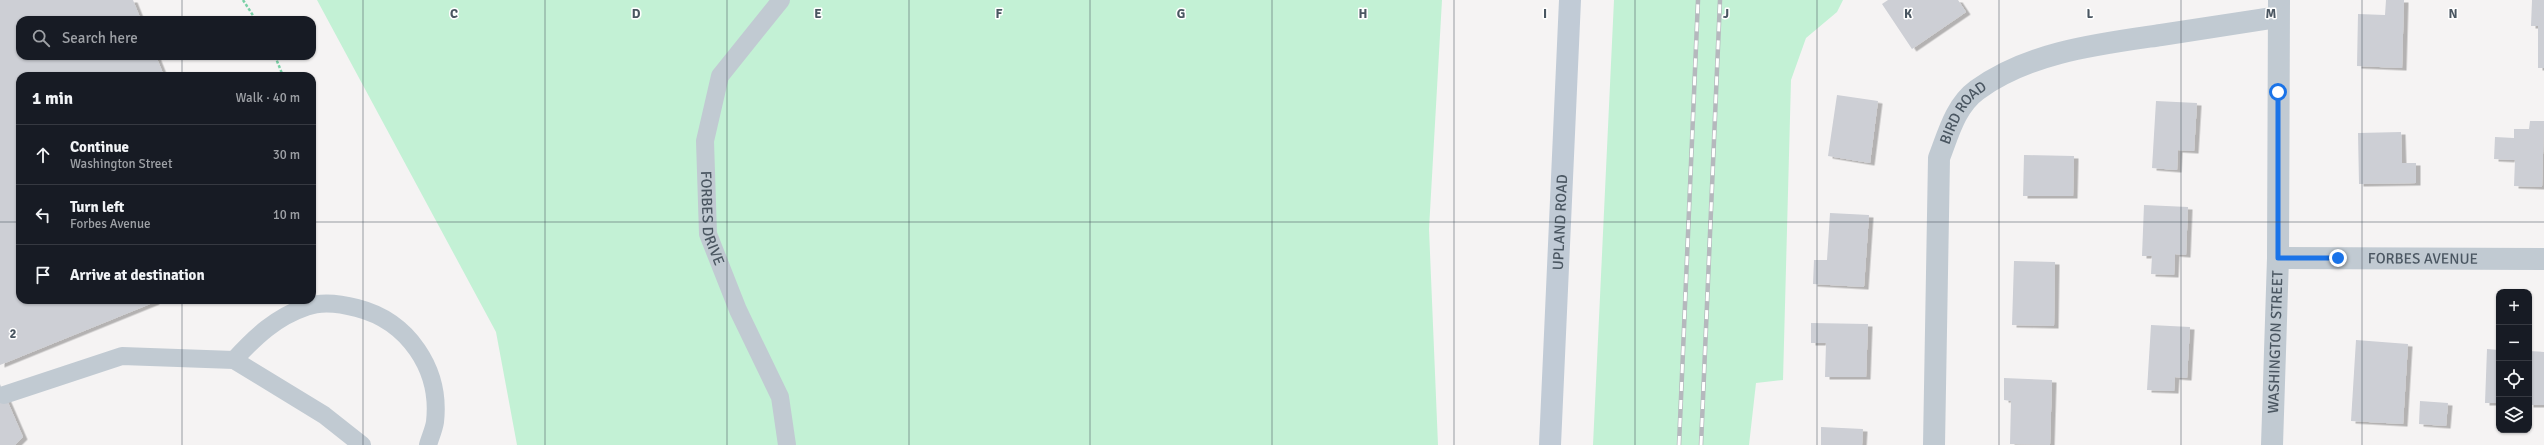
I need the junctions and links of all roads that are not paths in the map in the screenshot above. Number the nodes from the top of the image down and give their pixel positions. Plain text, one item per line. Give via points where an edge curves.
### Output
1 (781, 0) edge
2 (1570, 0) edge
3 (2279, 8) edge
4 (2278, 258) junction
5 (2544, 259) edge
6 (234, 360) junction
7 (4, 395) dead end
8 (362, 445) edge
9 (428, 445) edge
10 (787, 445) edge
11 (1550, 445) edge
12 (1934, 445) edge
13 (2272, 445) edge

1 - 10 lane, FORBES DRIVE via 720,76 705,141 708,234 738,310 780,397
2 - 11 main road, UPLAND ROAD
3 - 4 street, WASHINGTON STREET
3 - 12 street, BIRD ROAD via 2055,54 2010,72 1976,91 1955,116 1939,158
4 - 5 street, FORBES AVENUE
4 - 13 street, WASHINGTON STREET
6 - 7 lane via 122,356
6 - 8 lane via 324,415
6 - 9 lane via 276,319 308,306 342,304 374,312 402,330 423,357 435,388 435,422

